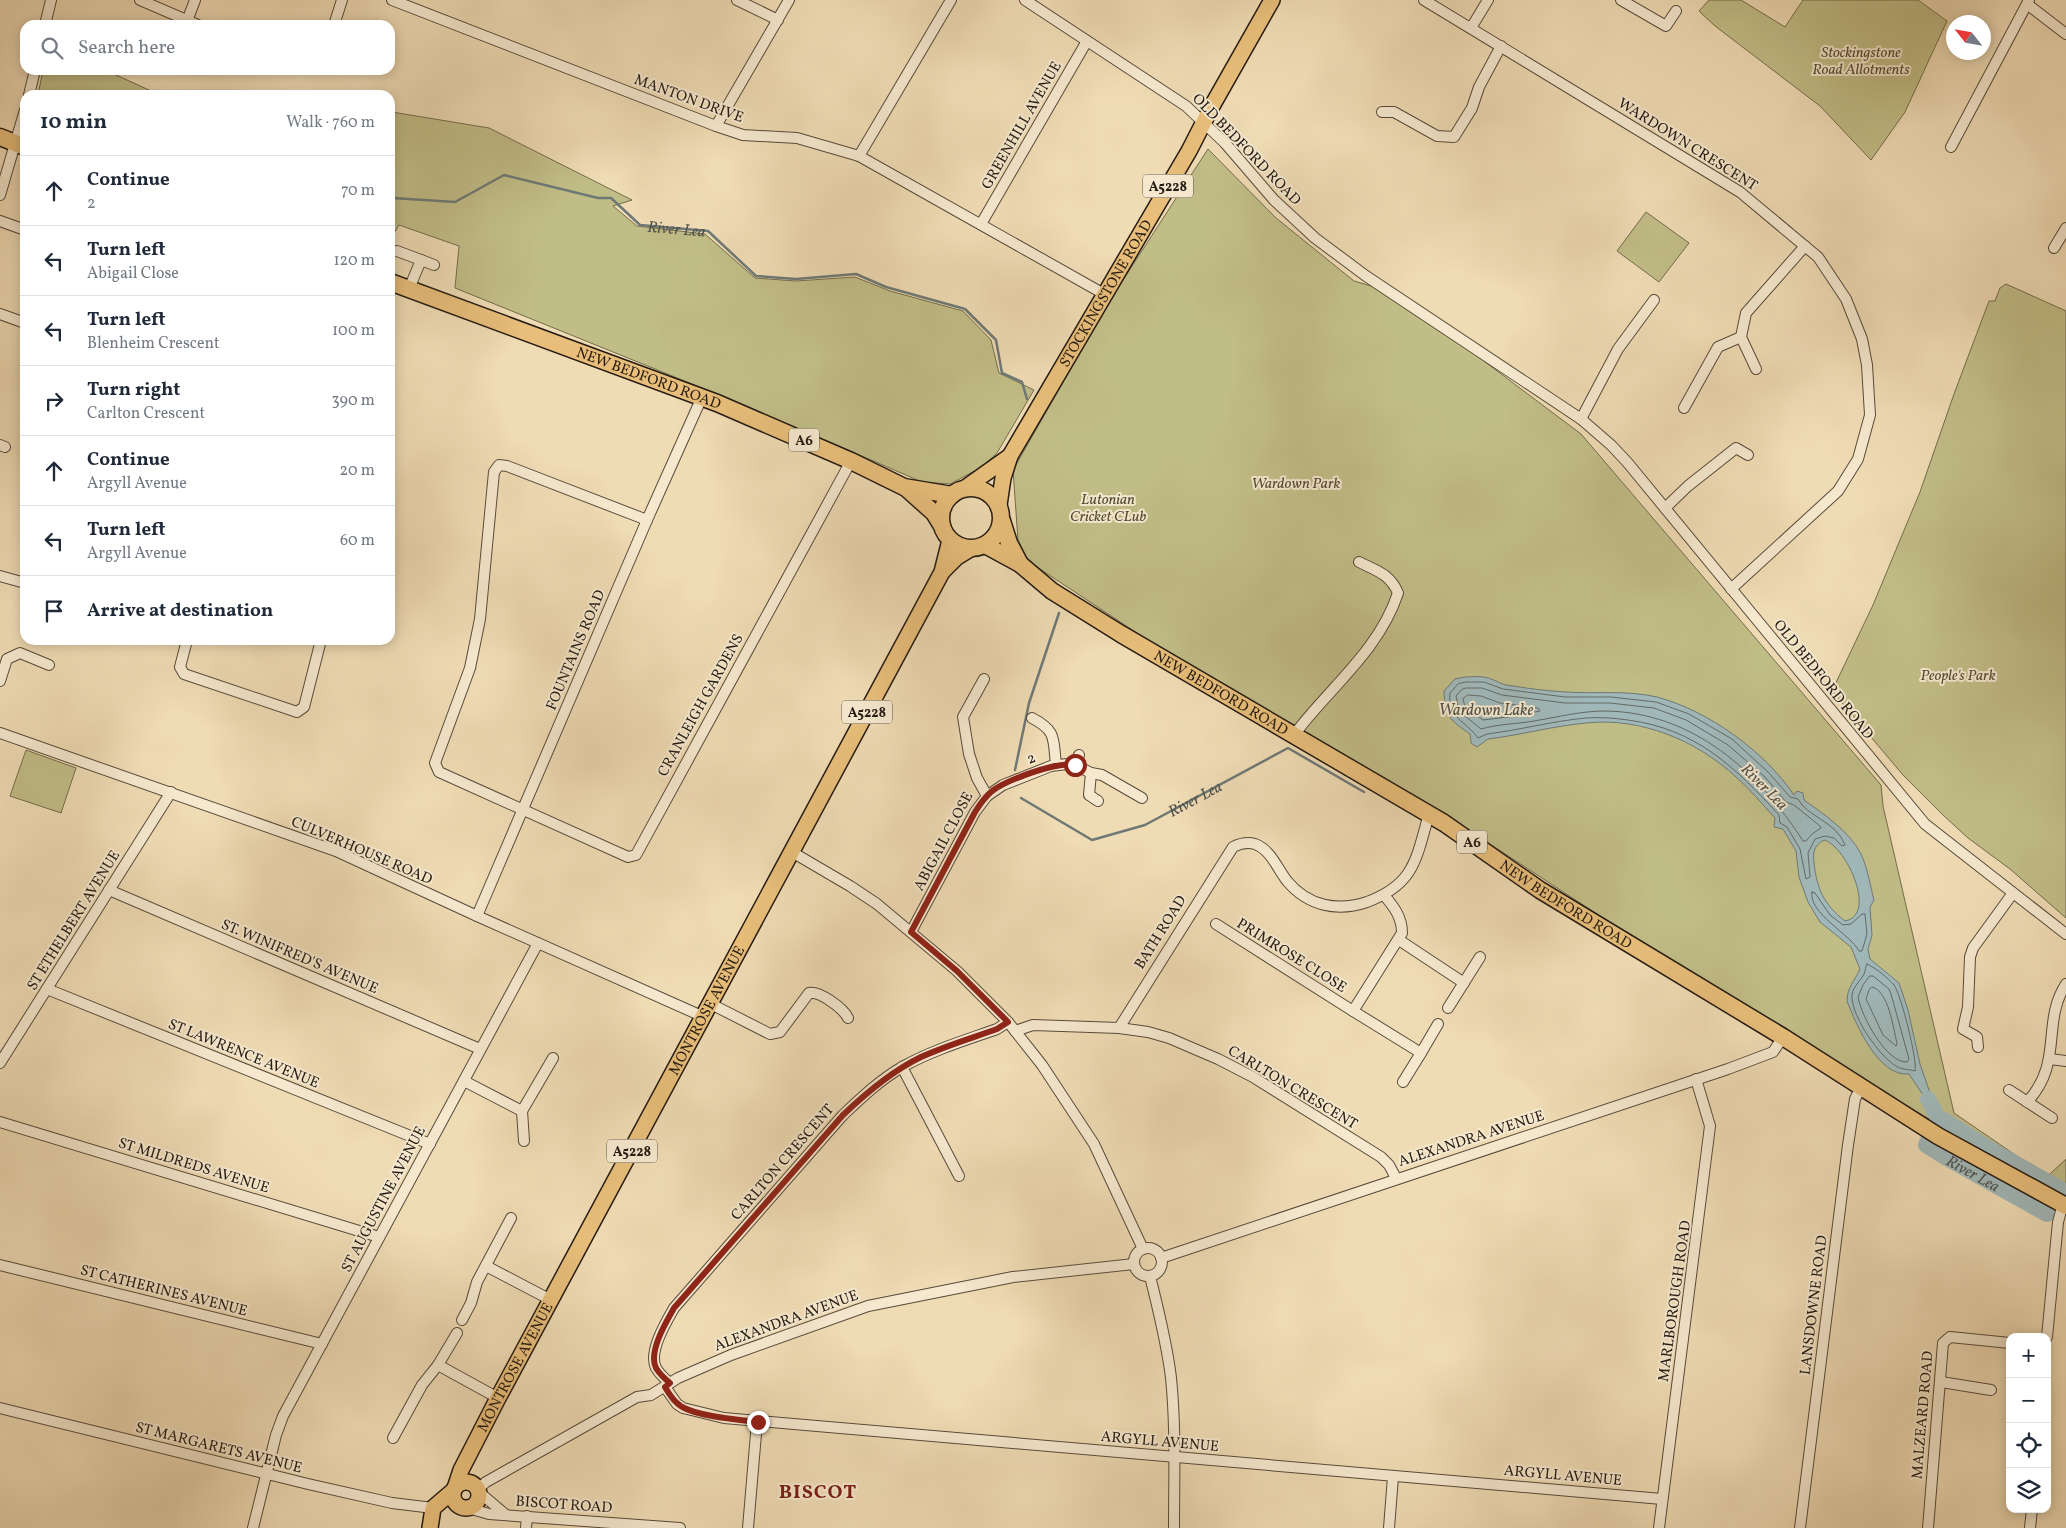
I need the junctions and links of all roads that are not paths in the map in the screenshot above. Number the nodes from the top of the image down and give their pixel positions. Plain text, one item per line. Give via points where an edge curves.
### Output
1 (52, 0) edge
2 (140, 0) edge
3 (195, 0) edge
4 (342, 0) edge
5 (392, 0) edge
6 (737, 0) edge
7 (789, 0) edge
8 (951, 0) edge
9 (1025, 0) edge
10 (1272, 0) edge
11 (1424, 0) edge
12 (1488, 0) edge
13 (1621, 0) edge
14 (2028, 2) edge
15 (1676, 11) dead end
16 (47, 20) edge
17 (185, 20) edge
18 (187, 20) edge
19 (336, 20) edge
20 (778, 20) junction
21 (1471, 28) junction
22 (2066, 34) edge
23 (1088, 41) junction
24 (1501, 46) junction
25 (33, 75) edge
26 (30, 90) edge
27 (1382, 112) dead end
28 (1203, 121) junction
29 (716, 126) junction
30 (0, 137) edge
31 (20, 145) edge
32 (1951, 147) dead end
33 (859, 156) junction
34 (0, 195) edge
35 (0, 222) edge
36 (981, 224) junction
37 (20, 228) edge
38 (2066, 228) edge
39 (1805, 246) junction
40 (2054, 248) dead end
41 (398, 251) dead end
42 (421, 260) junction
43 (434, 265) dead end
44 (395, 284) edge
45 (409, 289) junction
46 (1104, 294) junction
47 (1654, 300) dead end
48 (0, 314) edge
49 (20, 321) edge
50 (1741, 337) junction
51 (1756, 369) dead end
52 (702, 397) junction
53 (1684, 408) dead end
54 (1581, 419) junction
55 (1748, 455) dead end
56 (1010, 456) junction
57 (851, 461) junction
58 (904, 487) junction
59 (958, 491) junction
60 (999, 505) junction
61 (1665, 508) junction
62 (647, 520) junction
63 (1002, 521) junction
64 (946, 533) junction
65 (978, 547) junction
66 (1359, 562) dead end
67 (1020, 564) junction
68 (942, 572) junction
69 (0, 576) edge
70 (20, 582) edge
71 (1731, 589) junction
72 (186, 645) edge
73 (321, 645) edge
74 (49, 665) dead end
75 (984, 678) dead end
76 (0, 681) edge
77 (1032, 718) dead end
78 (0, 732) edge
79 (1294, 735) junction
80 (1079, 755) dead end
81 (1056, 765) junction
82 (1075, 765) junction
83 (1091, 773) junction
84 (171, 792) junction
85 (987, 796) junction
86 (1142, 798) dead end
87 (1098, 801) dead end
88 (523, 810) junction
89 (1429, 814) junction
90 (792, 852) junction
91 (109, 890) junction
92 (2014, 893) junction
93 (1384, 895) junction
94 (477, 916) junction
95 (1216, 924) dead end
96 (911, 932) junction
97 (2066, 934) edge
98 (1399, 940) junction
99 (538, 943) junction
100 (1480, 957) dead end
101 (1464, 983) junction
102 (47, 989) junction
103 (2064, 991) edge
104 (1448, 1008) dead end
105 (708, 1010) junction
106 (1353, 1011) junction
107 (848, 1018) dead end
108 (1008, 1022) junction
109 (1438, 1024) dead end
110 (1119, 1028) junction
111 (1015, 1031) junction
112 (1783, 1037) junction
113 (1978, 1047) dead end
114 (480, 1049) junction
115 (1421, 1053) junction
116 (553, 1058) dead end
117 (2050, 1059) junction
118 (2066, 1061) edge
119 (0, 1063) edge
120 (902, 1068) junction
121 (1696, 1079) junction
122 (464, 1081) junction
123 (1403, 1082) dead end
124 (1861, 1087) junction
125 (2009, 1090) dead end
126 (2027, 1102) junction
127 (522, 1111) junction
128 (2052, 1118) dead end
129 (0, 1122) edge
130 (524, 1141) dead end
131 (430, 1144) junction
132 (958, 1176) dead end
133 (1396, 1178) junction
134 (2064, 1205) edge
135 (512, 1218) dead end
136 (379, 1237) junction
137 (1143, 1249) junction
138 (1161, 1258) junction
139 (1134, 1264) junction
140 (0, 1265) edge
141 (486, 1266) junction
142 (1150, 1276) junction
143 (551, 1300) junction
144 (462, 1320) dead end
145 (457, 1333) dead end
146 (2047, 1333) edge
147 (2006, 1342) edge
148 (322, 1344) junction
149 (438, 1365) junction
150 (1941, 1382) junction
151 (667, 1385) junction
152 (1991, 1390) dead end
153 (498, 1398) junction
154 (0, 1408) edge
155 (758, 1422) junction
156 (393, 1438) dead end
157 (472, 1449) junction
158 (1174, 1457) junction
159 (266, 1474) junction
160 (1393, 1476) junction
161 (454, 1489) junction
162 (478, 1489) junction
163 (1662, 1499) junction
164 (433, 1508) junction
165 (466, 1508) junction
166 (2032, 1513) edge
167 (507, 1515) junction
168 (527, 1516) junction
169 (624, 1526) edge
170 (253, 1528) edge
171 (430, 1528) edge
172 (526, 1528) edge
173 (680, 1528) edge
174 (748, 1528) edge
175 (1174, 1528) edge
176 (1389, 1528) edge
177 (1659, 1528) edge
178 (1800, 1528) edge
179 (1928, 1528) edge
180 (2030, 1528) edge

1 - 16 street
2 - 17 street
3 - 18 street
4 - 19 street
5 - 29 street, MANTON DRIVE
6 - 20 street
7 - 20 street
8 - 33 street
9 - 23 street, OLD BEDFORD ROAD
10 - 28 main road, STOCKINGSTONE ROAD / A5228
11 - 21 street, WARDOWN CRESCENT
12 - 21 street
13 - 15 street via 1666,26
14 - 22 street
14 - 32 street
20 - 29 street
21 - 24 street, WARDOWN CRESCENT
23 - 28 street, OLD BEDFORD ROAD via 1186,106
23 - 36 street, GREENHILL AVENUE
24 - 27 street via 1479,87 1472,108 1454,137 1437,136 1394,112
24 - 39 street, WARDOWN CRESCENT via 1740,192
25 - 26 street
28 - 46 main road, STOCKINGSTONE ROAD / A5228 via 1189,151
28 - 54 street, OLD BEDFORD ROAD via 1274,200 1315,238
29 - 33 street, MANTON DRIVE via 743,135 797,138
30 - 31 highway
31 - 34 street
33 - 36 street, MANTON DRIVE
35 - 37 street
36 - 46 street, MANTON DRIVE
38 - 40 street
39 - 50 street via 1746,313
39 - 71 street, WARDOWN CRESCENT via 1838,284 1856,321 1867,365 1870,415 1858,459 1838,491
41 - 42 street
42 - 43 street
42 - 45 street
44 - 45 highway, NEW BEDFORD ROAD / A6
45 - 52 highway, NEW BEDFORD ROAD / A6
46 - 56 main road, STOCKINGSTONE ROAD / A5228
47 - 54 street via 1618,349
48 - 49 street
50 - 51 street
50 - 53 street via 1718,347
52 - 57 highway, NEW BEDFORD ROAD / A6
52 - 62 street, FOUNTAINS ROAD
54 - 61 street, OLD BEDFORD ROAD via 1611,445
55 - 61 street via 1736,448
56 - 59 main road, STOCKINGSTONE ROAD / A5228
56 - 60 main road, STOCKINGSTONE ROAD / A5228
57 - 58 highway, NEW BEDFORD ROAD / A6
57 - 88 street, CRANLEIGH GARDENS via 636,855 628,857
58 - 59 highway, NEW BEDFORD ROAD / A6
58 - 64 highway, NEW BEDFORD ROAD / A6 via 934,513
59 - 60 highway via 985,490
59 - 64 highway via 942,509
60 - 63 highway
61 - 71 street, OLD BEDFORD ROAD
62 - 88 street, FOUNTAINS ROAD
62 - 88 street, CRANLEIGH GARDENS via 506,466 499,466 494,472 480,619 470,668 435,763 439,772
63 - 65 highway via 994,539
63 - 67 highway, NEW BEDFORD ROAD / A6
64 - 65 highway via 962,547
64 - 68 main road, MONTROSE AVENUE / A5228
65 - 67 highway, NEW BEDFORD ROAD / A6
65 - 68 main road, MONTROSE AVENUE / A5228 via 957,557
66 - 79 street via 1394,582 1398,593 1392,614 1365,653
67 - 79 highway, NEW BEDFORD ROAD / A6 via 1052,590 1121,634
68 - 90 main road, MONTROSE AVENUE / A5228
69 - 70 street
71 - 92 street, OLD BEDFORD ROAD via 1925,824
72 - 73 street via 180,667 184,674 297,712 304,707
74 - 76 street via 20,653 8,659
75 - 85 street, ABIGAIL CLOSE via 963,717 969,754
77 - 81 street via 1051,731
78 - 84 street, CULVERHOUSE ROAD
79 - 89 highway, NEW BEDFORD ROAD / A6
80 - 82 street
81 - 82 street, 2
81 - 85 street, 2 via 1003,785
82 - 83 street, 2
83 - 86 street, 2 via 1102,775
83 - 87 street via 1089,795
84 - 91 street, ST ETHELBERT AVENUE
84 - 94 street, CULVERHOUSE ROAD via 336,852
85 - 96 street, ABIGAIL CLOSE via 975,812
88 - 94 street, FOUNTAINS ROAD
89 - 93 street via 1413,866 1402,882
89 - 112 highway, NEW BEDFORD ROAD / A6 via 1560,903
90 - 96 street via 877,904
90 - 105 main road, MONTROSE AVENUE / A5228
91 - 102 street, ST ETHELBERT AVENUE
91 - 114 street, ST. WINIFRED'S AVENUE
92 - 97 street, OLD BEDFORD ROAD
92 - 113 street via 1973,948 1970,957 1968,1007 1963,1029 1977,1037
93 - 98 street via 1402,922
93 - 110 street, BATH ROAD via 1339,908 1323,905 1288,882 1267,851 1254,844 1233,847
94 - 99 street, CULVERHOUSE ROAD
95 - 106 street, PRIMROSE CLOSE
96 - 108 street via 957,971
98 - 101 street
98 - 106 street, PRIMROSE CLOSE
99 - 105 street, CULVERHOUSE ROAD
99 - 114 street, ST AUGUSTINE AVENUE
100 - 101 street
101 - 104 street
102 - 119 street, ST ETHELBERT AVENUE
102 - 131 street, ST LAWRENCE AVENUE
103 - 117 street via 2054,1018
105 - 107 street, CULVERHOUSE ROAD via 770,1034 780,1032 809,993 814,992
105 - 143 main road, MONTROSE AVENUE / A5228
106 - 115 street, PRIMROSE CLOSE
108 - 111 street
108 - 120 street, CARLTON CRESCENT
109 - 115 street
110 - 111 street, CARLTON CRESCENT via 1033,1025
110 - 133 street, CARLTON CRESCENT via 1168,1038 1233,1066 1381,1158 1389,1164
111 - 137 street via 1047,1072 1094,1144
112 - 121 street, ALEXANDRA AVENUE via 1773,1052
112 - 124 highway, NEW BEDFORD ROAD / A6
114 - 122 street, ST AUGUSTINE AVENUE
115 - 123 street
116 - 127 street
117 - 118 street
117 - 126 street via 2040,1085
120 - 132 street
120 - 151 street, CARLTON CRESCENT via 866,1093 843,1115 674,1308 660,1334 654,1358 656,1368
121 - 133 street, ALEXANDRA AVENUE
121 - 163 street, MARLBOROUGH ROAD via 1710,1126
122 - 127 street
122 - 131 street, ST AUGUSTINE AVENUE
124 - 134 highway, NEW BEDFORD ROAD / A6 via 1938,1136
124 - 178 street, LANSDOWNE ROAD via 1853,1108
125 - 126 street
126 - 128 street
127 - 130 street
129 - 136 street, ST MILDREDS AVENUE
131 - 136 street, ST AUGUSTINE AVENUE
133 - 138 street, ALEXANDRA AVENUE
134 - 146 street via 2058,1222
135 - 141 street
136 - 148 street, ST AUGUSTINE AVENUE
137 - 138 street via 1152,1249
137 - 139 street via 1136,1255
138 - 142 street via 1161,1267
139 - 142 street via 1138,1272
139 - 151 street, ALEXANDRA AVENUE via 1013,1277 868,1306 731,1355
140 - 148 street, ST CATHERINES AVENUE
141 - 143 street
141 - 144 street
142 - 158 street via 1171,1379
143 - 153 main road, MONTROSE AVENUE / A5228
145 - 149 street
147 - 150 street, MALZEARD ROAD via 1950,1336 1943,1343
148 - 159 street, ST AUGUSTINE AVENUE via 283,1416
149 - 153 street
149 - 156 street via 422,1386
150 - 152 street
150 - 179 street, MALZEARD ROAD
151 - 155 street, ARGYLL AVENUE via 677,1404 683,1408
151 - 162 street, ALEXANDRA AVENUE via 651,1395 637,1397
153 - 157 main road, MONTROSE AVENUE / A5228
154 - 159 street, ST MARGARETS AVENUE
155 - 158 street, ARGYLL AVENUE
155 - 174 street
157 - 161 main road, MONTROSE AVENUE / A5228
157 - 162 main road, MONTROSE AVENUE
158 - 160 street, ARGYLL AVENUE
158 - 175 street
159 - 164 street, ST MARGARETS AVENUE via 392,1503
159 - 170 street, ST AUGUSTINE AVENUE
160 - 163 street, ARGYLL AVENUE
160 - 176 street
161 - 162 main road via 465,1482
161 - 164 main road, MONTROSE AVENUE
161 - 165 main road via 456,1504
162 - 165 main road via 477,1502
162 - 167 street, BISCOT ROAD
163 - 177 street, MARLBOROUGH ROAD
164 - 165 main road
164 - 171 main road
165 - 167 street, BISCOT ROAD
166 - 180 street
167 - 168 street, BISCOT ROAD
168 - 169 street, BISCOT ROAD
168 - 172 street
169 - 173 street, BISCOT ROAD

